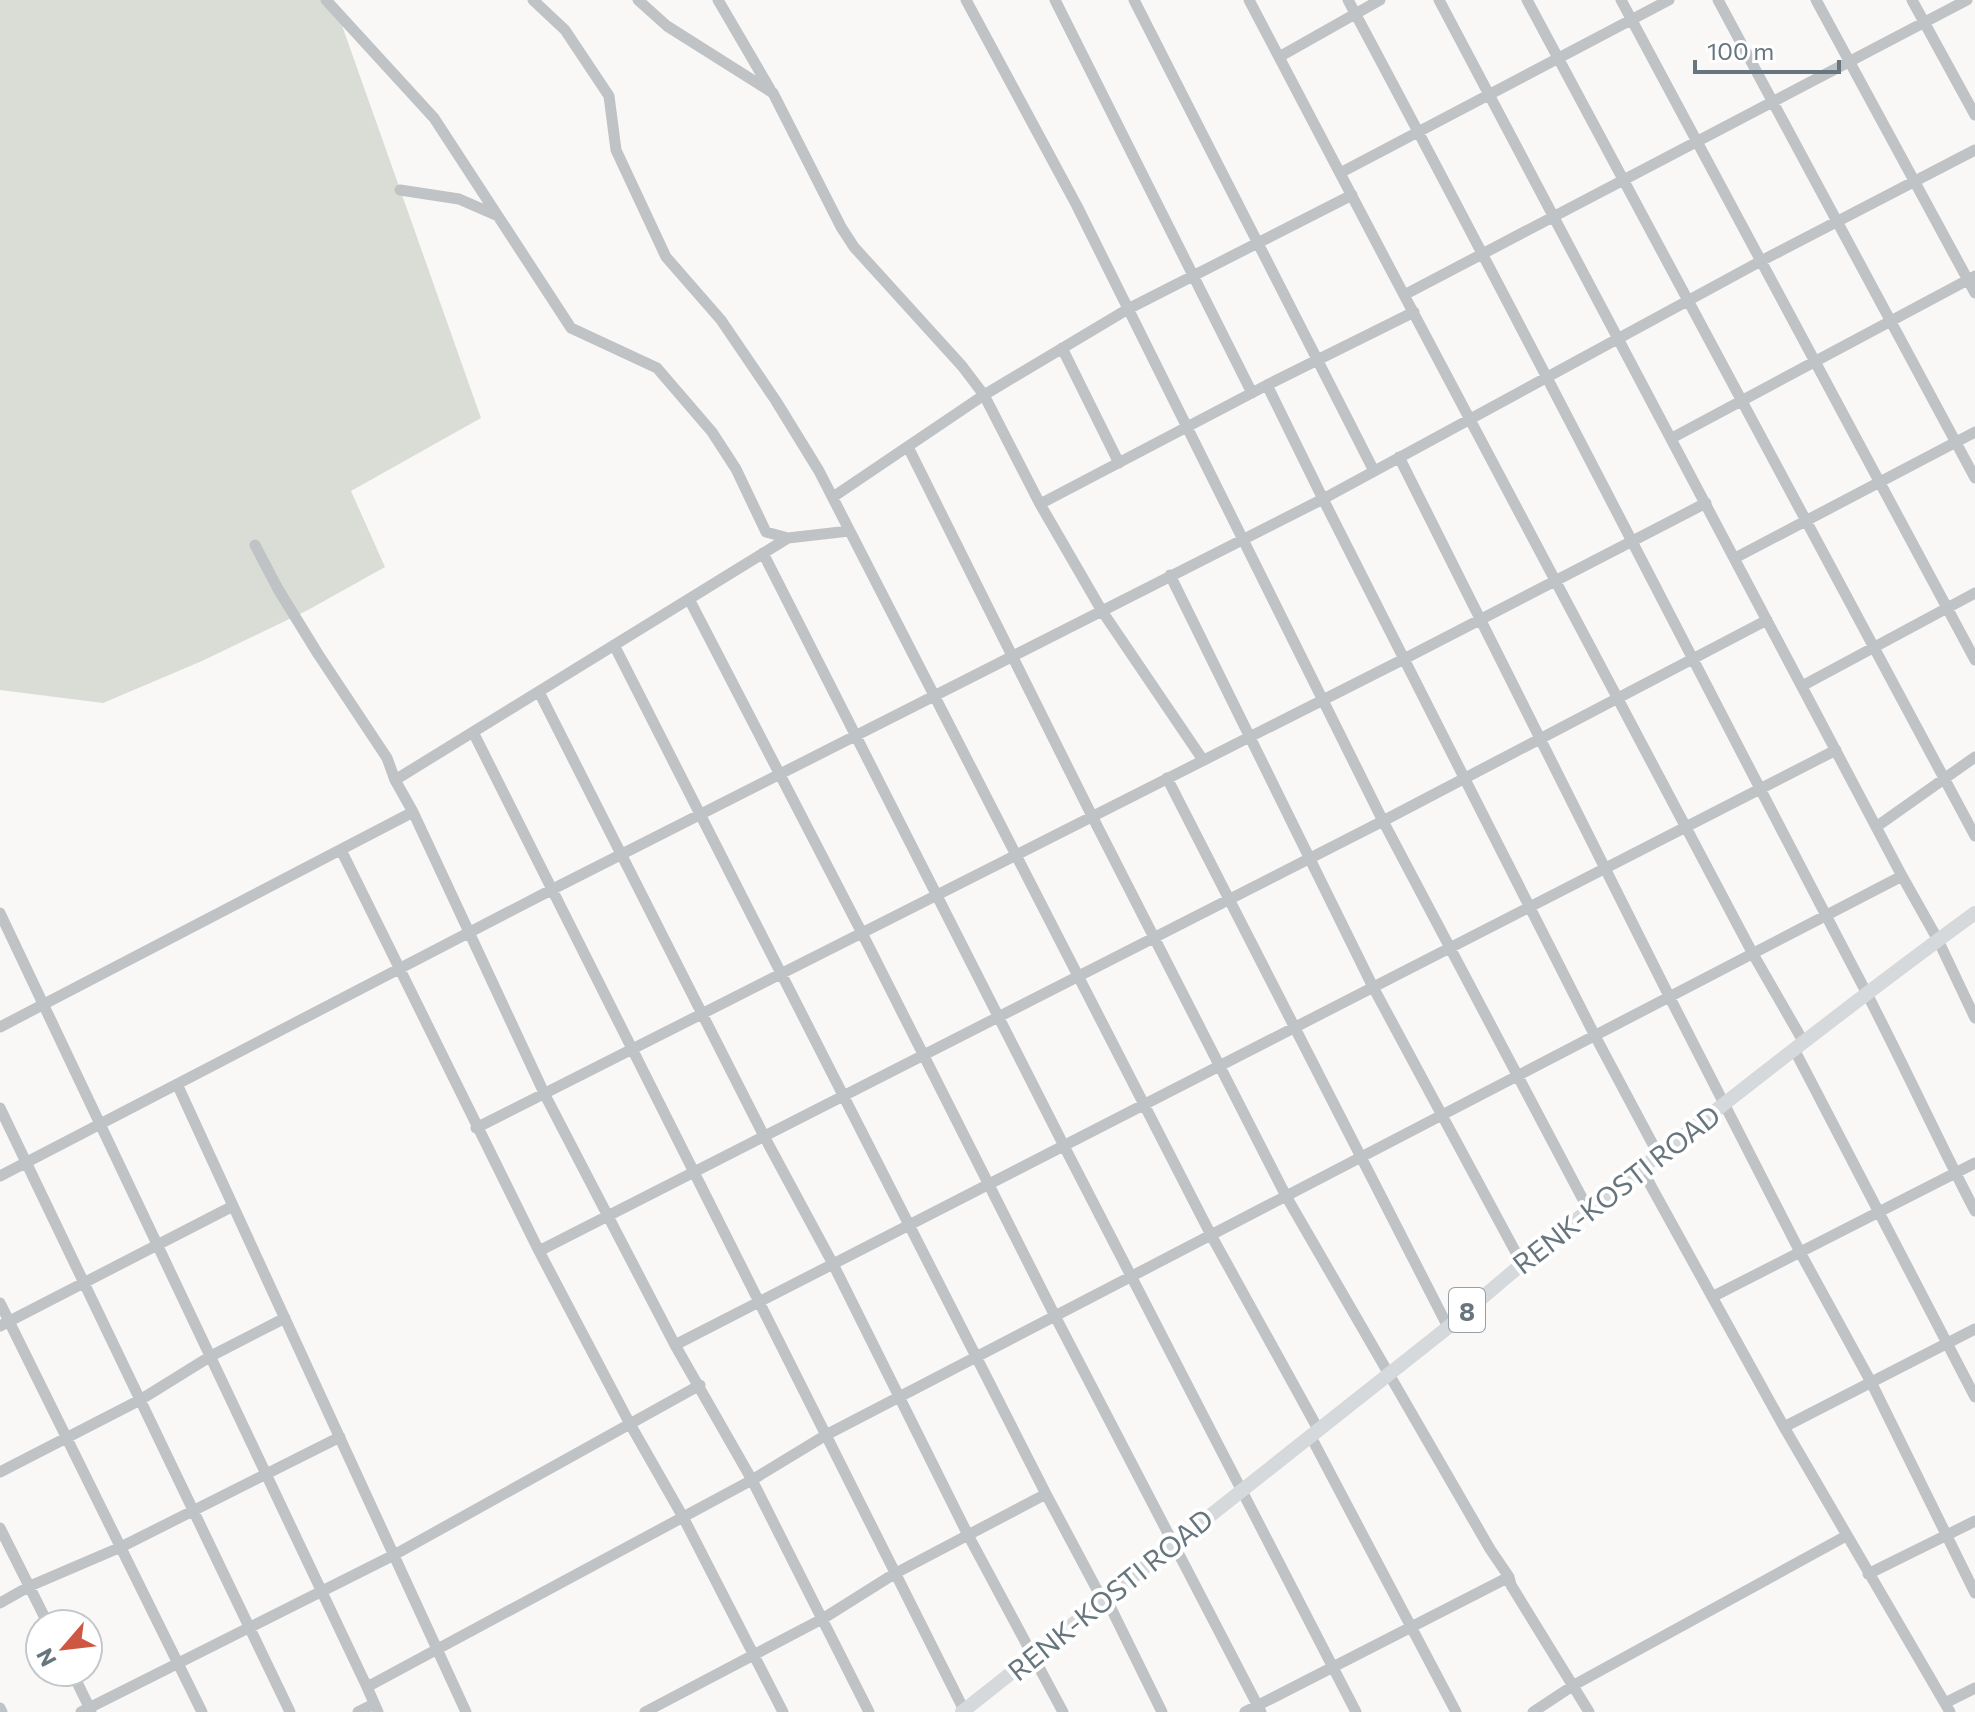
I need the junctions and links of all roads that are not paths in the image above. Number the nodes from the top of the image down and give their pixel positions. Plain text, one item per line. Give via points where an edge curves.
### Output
1 (326, 0) edge
2 (533, 0) edge
3 (638, 0) edge
4 (718, 0) edge
5 (966, 0) edge
6 (1055, 0) edge
7 (1134, 0) edge
8 (1249, 0) edge
9 (1348, 0) edge
10 (1380, 0) edge
11 (1439, 0) edge
12 (1527, 0) edge
13 (1621, 0) edge
14 (1669, 0) edge
15 (1718, 0) edge
16 (1816, 0) edge
17 (1912, 0) edge
18 (1967, 0) edge
19 (1355, 14) junction
20 (1631, 19) junction
21 (1924, 23) junction
22 (1279, 57) junction
23 (1558, 58) junction
24 (1850, 62) junction
25 (773, 93) junction
26 (1489, 95) junction
27 (1773, 101) junction
28 (1975, 115) edge
29 (1419, 132) junction
30 (1698, 143) junction
31 (1975, 150) edge
32 (1340, 173) junction
33 (1914, 181) junction
34 (1622, 182) junction
35 (400, 190) dead end
36 (1352, 195) junction
37 (498, 216) junction
38 (1553, 217) junction
39 (1837, 221) junction
40 (1257, 243) junction
41 (1484, 254) junction
42 (1761, 261) junction
43 (1193, 276) junction
44 (1971, 278) edge
45 (1975, 293) edge
46 (1404, 295) junction
47 (1687, 301) junction
48 (1128, 309) junction
49 (1414, 312) junction
50 (1890, 320) junction
51 (1619, 337) junction
52 (1062, 348) junction
53 (1317, 360) junction
54 (1815, 361) junction
55 (1547, 376) junction
56 (1267, 385) junction
57 (1252, 393) junction
58 (984, 395) junction
59 (1740, 400) junction
60 (1470, 418) junction
61 (1187, 427) junction
62 (1975, 432) edge
63 (1672, 438) junction
64 (1956, 443) junction
65 (908, 447) junction
66 (1399, 457) junction
67 (1119, 463) junction
68 (1374, 471) junction
69 (1975, 478) edge
70 (1880, 483) junction
71 (833, 497) junction
72 (1323, 499) junction
73 (1706, 503) junction
74 (1040, 504) junction
75 (1806, 522) junction
76 (849, 531) junction
77 (788, 538) junction
78 (1243, 539) junction
79 (1633, 541) junction
80 (255, 545) dead end
81 (763, 553) junction
82 (1735, 558) junction
83 (1170, 575) junction
84 (1556, 581) junction
85 (1975, 593) edge
86 (689, 599) junction
87 (1947, 608) junction
88 (1102, 611) junction
89 (1481, 620) junction
90 (1767, 620) junction
91 (614, 645) junction
92 (1874, 648) junction
93 (1013, 656) junction
94 (1694, 658) junction
95 (1404, 659) junction
96 (1975, 660) edge
97 (1802, 686) junction
98 (539, 692) junction
99 (934, 696) junction
100 (1618, 698) junction
101 (1322, 699) junction
102 (473, 732) junction
103 (856, 736) junction
104 (1249, 736) junction
105 (1541, 739) junction
106 (1836, 750) junction
107 (1975, 757) edge
108 (1203, 760) junction
109 (780, 774) junction
110 (1167, 778) junction
111 (1945, 778) junction
112 (1465, 779) junction
113 (395, 780) junction
114 (1760, 789) junction
115 (413, 812) junction
116 (700, 814) junction
117 (1092, 816) junction
118 (1383, 821) junction
119 (1687, 827) junction
120 (1876, 827) junction
121 (1975, 836) edge
122 (341, 850) junction
123 (620, 855) junction
124 (1016, 855) junction
125 (1309, 859) junction
126 (1605, 867) junction
127 (1902, 876) junction
128 (553, 889) junction
129 (938, 895) junction
130 (1229, 899) junction
131 (1530, 906) junction
132 (0, 913) edge
133 (1975, 913) edge
134 (1825, 916) junction
135 (862, 933) junction
136 (468, 934) junction
137 (1153, 938) junction
138 (1938, 940) junction
139 (1449, 948) junction
140 (1753, 954) junction
141 (399, 970) junction
142 (781, 975) junction
143 (1077, 977) junction
144 (1373, 987) junction
145 (1866, 992) junction
146 (1669, 996) junction
147 (43, 1004) junction
148 (702, 1015) junction
149 (999, 1016) junction
150 (1975, 1018) edge
151 (0, 1027) edge
152 (1294, 1028) junction
153 (1594, 1034) junction
154 (1798, 1045) junction
155 (633, 1050) junction
156 (923, 1055) junction
157 (1220, 1066) junction
158 (1516, 1076) junction
159 (177, 1084) junction
160 (545, 1095) junction
161 (843, 1096) junction
162 (1724, 1104) junction
163 (1143, 1105) junction
164 (0, 1108) edge
165 (1441, 1116) junction
166 (100, 1123) junction
167 (476, 1128) junction
168 (764, 1136) junction
169 (1064, 1146) junction
170 (1658, 1154) junction
171 (1360, 1157) junction
172 (26, 1162) junction
173 (1975, 1163) edge
174 (1641, 1168) junction
175 (693, 1171) junction
176 (1955, 1173) junction
177 (0, 1176) edge
178 (988, 1184) junction
179 (1286, 1196) junction
180 (233, 1206) junction
181 (1588, 1209) junction
182 (1975, 1211) edge
183 (1880, 1213) junction
184 (608, 1214) junction
185 (909, 1225) junction
186 (1211, 1235) junction
187 (158, 1244) junction
188 (539, 1251) junction
189 (1801, 1254) junction
190 (1521, 1262) junction
191 (833, 1264) junction
192 (1131, 1277) junction
193 (84, 1283) junction
194 (1712, 1297) junction
195 (0, 1303) edge
196 (757, 1303) junction
197 (1055, 1316) junction
198 (285, 1318) junction
199 (4, 1324) edge
200 (1448, 1327) junction
201 (1975, 1329) edge
202 (1947, 1343) junction
203 (675, 1345) junction
204 (211, 1356) junction
205 (976, 1357) junction
206 (1390, 1372) junction
207 (1871, 1382) junction
208 (700, 1385) junction
209 (898, 1397) junction
210 (1975, 1397) edge
211 (140, 1400) junction
212 (630, 1424) junction
213 (1784, 1427) junction
214 (1314, 1432) junction
215 (826, 1435) junction
216 (340, 1437) junction
217 (67, 1438) junction
218 (0, 1472) edge
219 (266, 1474) junction
220 (752, 1480) junction
221 (1241, 1489) junction
222 (1046, 1494) junction
223 (192, 1511) junction
224 (683, 1517) junction
225 (1975, 1521) edge
226 (0, 1528) edge
227 (968, 1535) junction
228 (1846, 1536) junction
229 (1947, 1536) junction
230 (1174, 1542) junction
231 (121, 1547) junction
232 (394, 1555) junction
233 (894, 1574) junction
234 (1868, 1574) junction
235 (1509, 1577) junction
236 (30, 1586) junction
237 (322, 1592) junction
238 (1975, 1593) edge
239 (1104, 1598) junction
240 (0, 1603) edge
241 (40, 1608) edge
242 (824, 1618) junction
243 (1412, 1626) junction
244 (248, 1629) junction
245 (438, 1650) junction
246 (753, 1655) junction
247 (1033, 1655) junction
248 (178, 1663) junction
249 (1333, 1667) junction
250 (1574, 1685) junction
251 (367, 1687) junction
252 (78, 1688) edge
253 (1975, 1688) edge
254 (376, 1708) edge
255 (1948, 1708) edge
256 (1260, 1709) edge
257 (87, 1711) edge
258 (963, 1711) edge
259 (202, 1712) edge
260 (290, 1712) edge
261 (358, 1712) edge
262 (466, 1712) edge
263 (645, 1712) edge
264 (783, 1712) edge
265 (869, 1712) edge
266 (1063, 1712) edge
267 (1162, 1712) edge
268 (1245, 1712) edge
269 (1356, 1712) edge
270 (1456, 1712) edge
271 (1533, 1712) edge
272 (1589, 1712) edge

1 - 37 street via 434,118
2 - 71 street via 565,30 609,96 616,150 666,257 729,331
3 - 25 street via 667,26
4 - 25 street
5 - 48 street
6 - 43 street
7 - 40 street
8 - 22 street
9 - 19 street
10 - 19 street
11 - 26 street
12 - 23 street
13 - 20 street
14 - 20 street
15 - 27 street
16 - 24 street
17 - 21 street
18 - 21 street
19 - 22 street
19 - 29 street
20 - 23 street
20 - 30 street
21 - 24 street
21 - 28 street
22 - 32 street
23 - 26 street
23 - 34 street
24 - 27 street
24 - 33 street
25 - 58 street via 854,247
26 - 29 street
26 - 38 street
27 - 30 street
27 - 39 street
29 - 32 street
29 - 41 street
30 - 34 street
30 - 42 street
31 - 33 street
32 - 36 street
33 - 39 street
33 - 44 street
34 - 38 street
34 - 47 street
35 - 37 street via 459,199
36 - 40 street
36 - 46 street
37 - 77 street via 571,328 657,368 712,432 766,532
38 - 41 street
38 - 51 street
39 - 42 street
39 - 50 street
40 - 43 street
40 - 53 street
41 - 46 street
41 - 55 street
42 - 47 street
42 - 54 street
43 - 48 street
43 - 57 street
44 - 45 street
44 - 50 street
46 - 49 street
47 - 51 street
47 - 59 street
48 - 52 street
48 - 61 street
49 - 53 street
49 - 60 street
50 - 54 street
50 - 64 street
51 - 55 street
51 - 63 street
52 - 58 street
52 - 67 street
53 - 56 street
53 - 68 street
54 - 59 street
54 - 70 street
55 - 60 street
55 - 79 street
56 - 57 street
56 - 72 street
57 - 61 street
58 - 65 street
58 - 74 street
59 - 63 street
59 - 75 street
60 - 66 street
60 - 84 street
61 - 67 street
61 - 78 street
62 - 64 street
63 - 73 street
64 - 69 street
64 - 70 street
65 - 71 street
65 - 93 street
66 - 68 street
66 - 89 street
67 - 74 street
68 - 72 street
70 - 75 street
70 - 87 street
71 - 76 street
72 - 78 street
72 - 95 street
73 - 79 street
73 - 82 street
74 - 88 street
75 - 82 street
75 - 92 street
76 - 77 street
76 - 99 street
77 - 81 street
78 - 83 street
78 - 101 street
79 - 84 street
79 - 94 street
80 - 113 street via 387,758
81 - 86 street
81 - 103 street
82 - 90 street
83 - 88 street
83 - 104 street
84 - 89 street
84 - 100 street
85 - 87 street
86 - 91 street
86 - 109 street
87 - 92 street
87 - 96 street
88 - 93 street
88 - 108 street
89 - 95 street
89 - 105 street
90 - 94 street
90 - 97 street
91 - 98 street
91 - 116 street
92 - 97 street
92 - 111 street
93 - 99 street
93 - 117 street
94 - 100 street
94 - 114 street
95 - 101 street
95 - 112 street
97 - 106 street
98 - 102 street
98 - 123 street
99 - 103 street
99 - 124 street
100 - 105 street
100 - 119 street
101 - 104 street
101 - 118 street
102 - 113 street
102 - 128 street
103 - 109 street
103 - 129 street
104 - 108 street
104 - 125 street
105 - 112 street
105 - 126 street
106 - 114 street
106 - 120 street
107 - 111 street
108 - 110 street
109 - 116 street
109 - 135 street
110 - 117 street
110 - 130 street
111 - 120 street
111 - 121 street
112 - 118 street
112 - 131 street
113 - 115 street
114 - 119 street
114 - 134 street
115 - 122 street
115 - 136 street
116 - 123 street
116 - 142 street
117 - 124 street
117 - 137 street
118 - 125 street
118 - 139 street
119 - 126 street
119 - 140 street
120 - 127 street
122 - 141 street
122 - 147 street
123 - 128 street
123 - 148 street
124 - 129 street
124 - 143 street
125 - 130 street
125 - 144 street
126 - 131 street
126 - 146 street
127 - 134 street
127 - 138 street
128 - 136 street
128 - 155 street
129 - 135 street
129 - 149 street
130 - 137 street
130 - 152 street
131 - 139 street
131 - 153 street
132 - 147 street
133 - 138 main road, RENK-KOSTI ROAD / 8
134 - 140 street
134 - 145 street
135 - 142 street
135 - 156 street
136 - 141 street
136 - 160 street
137 - 143 street
137 - 157 street
138 - 145 main road, RENK-KOSTI ROAD / 8
138 - 150 street
139 - 144 street
139 - 158 street
140 - 146 street
140 - 154 street
141 - 159 street
141 - 167 street
142 - 148 street
142 - 161 street
143 - 149 street
143 - 163 street
144 - 152 street
144 - 165 street
145 - 154 main road, RENK-KOSTI ROAD / 8
145 - 176 street
146 - 153 street
146 - 162 street
147 - 151 street
147 - 166 street
148 - 155 street
148 - 168 street
149 - 156 street
149 - 169 street
152 - 157 street
152 - 171 street
153 - 158 street
153 - 170 street
154 - 162 main road, RENK-KOSTI ROAD / 8
154 - 183 street
155 - 160 street
155 - 175 street
156 - 161 street
156 - 178 street
157 - 163 street
157 - 179 street
158 - 165 street
158 - 181 street
159 - 166 street
159 - 180 street
160 - 167 street
160 - 184 street
161 - 168 street
161 - 185 street
162 - 170 main road, RENK-KOSTI ROAD / 8
162 - 189 street
163 - 169 street
163 - 186 street
164 - 172 street
165 - 171 street
165 - 190 street
166 - 172 street
166 - 187 street
167 - 188 street
168 - 175 street
168 - 191 street
169 - 178 street
169 - 192 street
170 - 174 main road, RENK-KOSTI ROAD / 8
171 - 179 street
171 - 200 street
172 - 177 street
172 - 193 street
173 - 176 street
174 - 181 main road, RENK-KOSTI ROAD / 8
174 - 194 street
175 - 184 street
175 - 196 street
176 - 182 street
176 - 183 street
178 - 185 street
178 - 197 street
179 - 186 street
179 - 206 street
180 - 187 street
180 - 198 street
181 - 190 main road, RENK-KOSTI ROAD / 8
183 - 189 street
183 - 202 street
184 - 188 street
184 - 203 street
185 - 191 street
185 - 205 street
186 - 192 street
186 - 214 street
187 - 193 street
187 - 204 street
188 - 212 street
189 - 194 street
189 - 207 street
190 - 200 main road, RENK-KOSTI ROAD / 8
191 - 196 street
191 - 209 street
192 - 197 street
192 - 221 street
193 - 199 street
193 - 211 street
194 - 213 street
195 - 199 street
196 - 203 street
196 - 215 street
197 - 205 street
197 - 230 street
198 - 204 street
198 - 216 street
199 - 217 street
200 - 206 main road, RENK-KOSTI ROAD / 8
201 - 202 street
202 - 207 street
202 - 210 street
203 - 208 street
204 - 211 street
204 - 219 street
205 - 209 street
205 - 222 street
206 - 214 main road, RENK-KOSTI ROAD / 8
206 - 235 street
207 - 213 street
207 - 229 street
208 - 212 street
208 - 220 street
209 - 215 street
209 - 227 street
211 - 217 street
211 - 223 street
212 - 224 street
212 - 232 street
213 - 228 street
214 - 221 main road, RENK-KOSTI ROAD / 8
214 - 243 street
215 - 220 street
215 - 233 street
216 - 219 street
216 - 232 street
217 - 218 street
217 - 231 street
219 - 223 street
219 - 237 street
220 - 224 street
220 - 242 street
221 - 230 main road, RENK-KOSTI ROAD / 8
221 - 249 street
222 - 227 street
222 - 239 street
223 - 231 street
223 - 244 street
224 - 245 street
224 - 246 street
225 - 229 street
226 - 236 street
227 - 233 street
227 - 247 street
228 - 234 street
228 - 250 street
229 - 234 street
229 - 238 street
230 - 239 main road, RENK-KOSTI ROAD / 8
230 - 256 street
231 - 236 street
231 - 248 street
232 - 237 street
232 - 245 street
233 - 242 street
233 - 258 street
234 - 255 street
235 - 243 street
235 - 250 street
236 - 240 street
236 - 241 street
237 - 244 street
237 - 251 street
239 - 247 main road, RENK-KOSTI ROAD / 8
239 - 267 street
242 - 246 street
242 - 265 street
243 - 249 street
243 - 270 street
244 - 248 street
244 - 260 street
245 - 251 street
245 - 262 street
246 - 263 street
246 - 264 street
247 - 258 main road, RENK-KOSTI ROAD / 8
247 - 266 street
248 - 257 street
248 - 259 street
249 - 256 street
249 - 269 street
250 - 271 street
250 - 272 street
251 - 254 street
252 - 257 street
253 - 255 street
254 - 261 street
256 - 268 street

